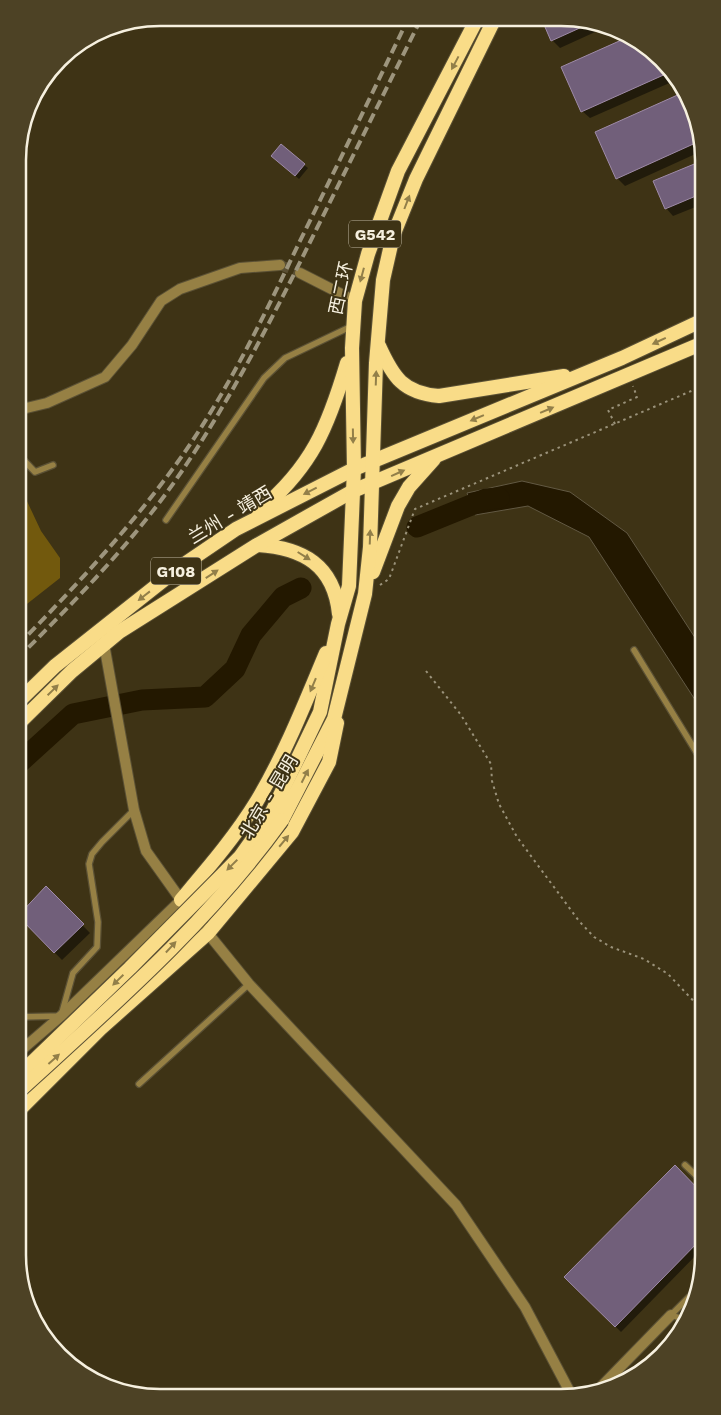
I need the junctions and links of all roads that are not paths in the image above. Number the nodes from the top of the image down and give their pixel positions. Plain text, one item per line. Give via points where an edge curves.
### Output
1 (474, 26) edge
2 (491, 26) edge
3 (280, 266) tunnel mouth
4 (300, 273) tunnel mouth
5 (355, 301) junction
6 (695, 324) edge
7 (352, 326) junction
8 (378, 344) junction
9 (695, 347) edge
10 (352, 348) junction
11 (587, 373) junction
12 (26, 408) edge
13 (437, 455) junction
14 (372, 461) junction
15 (26, 462) edge
16 (53, 465) dead end
17 (354, 469) junction
18 (372, 484) junction
19 (352, 492) junction
20 (166, 520) dead end
21 (236, 528) junction
22 (257, 545) junction
23 (365, 594) junction
24 (338, 624) junction
25 (356, 637) junction
26 (104, 644) junction
27 (634, 650) dead end
28 (26, 694) edge
29 (26, 716) edge
30 (694, 749) edge
31 (134, 810) junction
32 (277, 816) junction
33 (180, 900) junction
34 (208, 933) junction
35 (250, 984) junction
36 (60, 1016) junction
37 (26, 1017) edge
38 (26, 1046) edge
39 (26, 1068) edge
40 (139, 1084) dead end
41 (26, 1085) edge
42 (26, 1104) edge
43 (685, 1165) dead end
44 (694, 1174) edge
45 (687, 1298) edge
46 (671, 1314) junction
47 (679, 1318) edge
48 (607, 1381) edge
49 (568, 1388) edge

1 -> 5 highway, 西二环 / G542 via 398,171
8 -> 2 highway, G542 via 384,280 393,236 416,179
3 - 12 street via 240,268 180,289 161,301 132,345 105,377 46,403
4 - 5 street
5 - 7 highway, 西二环 / G542
6 -> 11 highway, G108
7 - 10 highway, 西二环 / G542
7 - 20 lane via 285,358 264,378
8 - 11 highway via 394,376 407,388 423,395 439,396
14 -> 8 highway, G542
13 -> 9 highway, G108
10 -> 17 highway, 西二环 / G542
10 - 21 highway via 332,413 310,456 269,503
11 -> 14 highway, G108
18 -> 13 highway, G108
13 - 23 highway via 398,506
14 - 17 highway, G108
14 - 18 highway, 北京 - 昆明
15 - 16 lane via 35,472
17 - 19 highway, 西二环
17 -> 21 highway, 兰州 - 靖西 / G108
18 - 19 highway, G108
23 -> 18 highway, 北京 - 昆明
19 - 22 highway, G108
19 - 24 highway, 北京 - 昆明 via 349,586
21 -> 28 highway, 兰州 - 靖西 / G108 via 180,567 55,666
22 -> 24 highway via 290,549 314,563 327,577 335,595
26 -> 22 highway, G108
23 - 25 highway, 北京 - 昆明
24 - 32 highway, 北京 - 昆明 via 320,712
24 -> 33 highway via 295,728 257,801 225,848
32 -> 25 highway, 北京 - 昆明 via 334,719
34 -> 25 highway via 292,832 329,762
29 -> 26 highway, G108
26 - 31 street
27 - 30 lane
31 - 33 street via 146,850
31 - 36 lane via 92,854 89,864 98,922 97,947 73,973
32 -> 39 highway, 北京 - 昆明, bridge via 130,968
41 -> 32 highway, 北京 - 昆明, bridge via 142,979 251,862
33 - 34 street
33 - 36 street
34 - 35 street
34 - 42 highway via 100,1030
35 - 40 lane
35 - 49 street via 456,1205 525,1307
36 - 37 lane
36 - 38 street
43 - 44 lane
45 - 46 lane
46 - 47 lane
46 - 48 street

